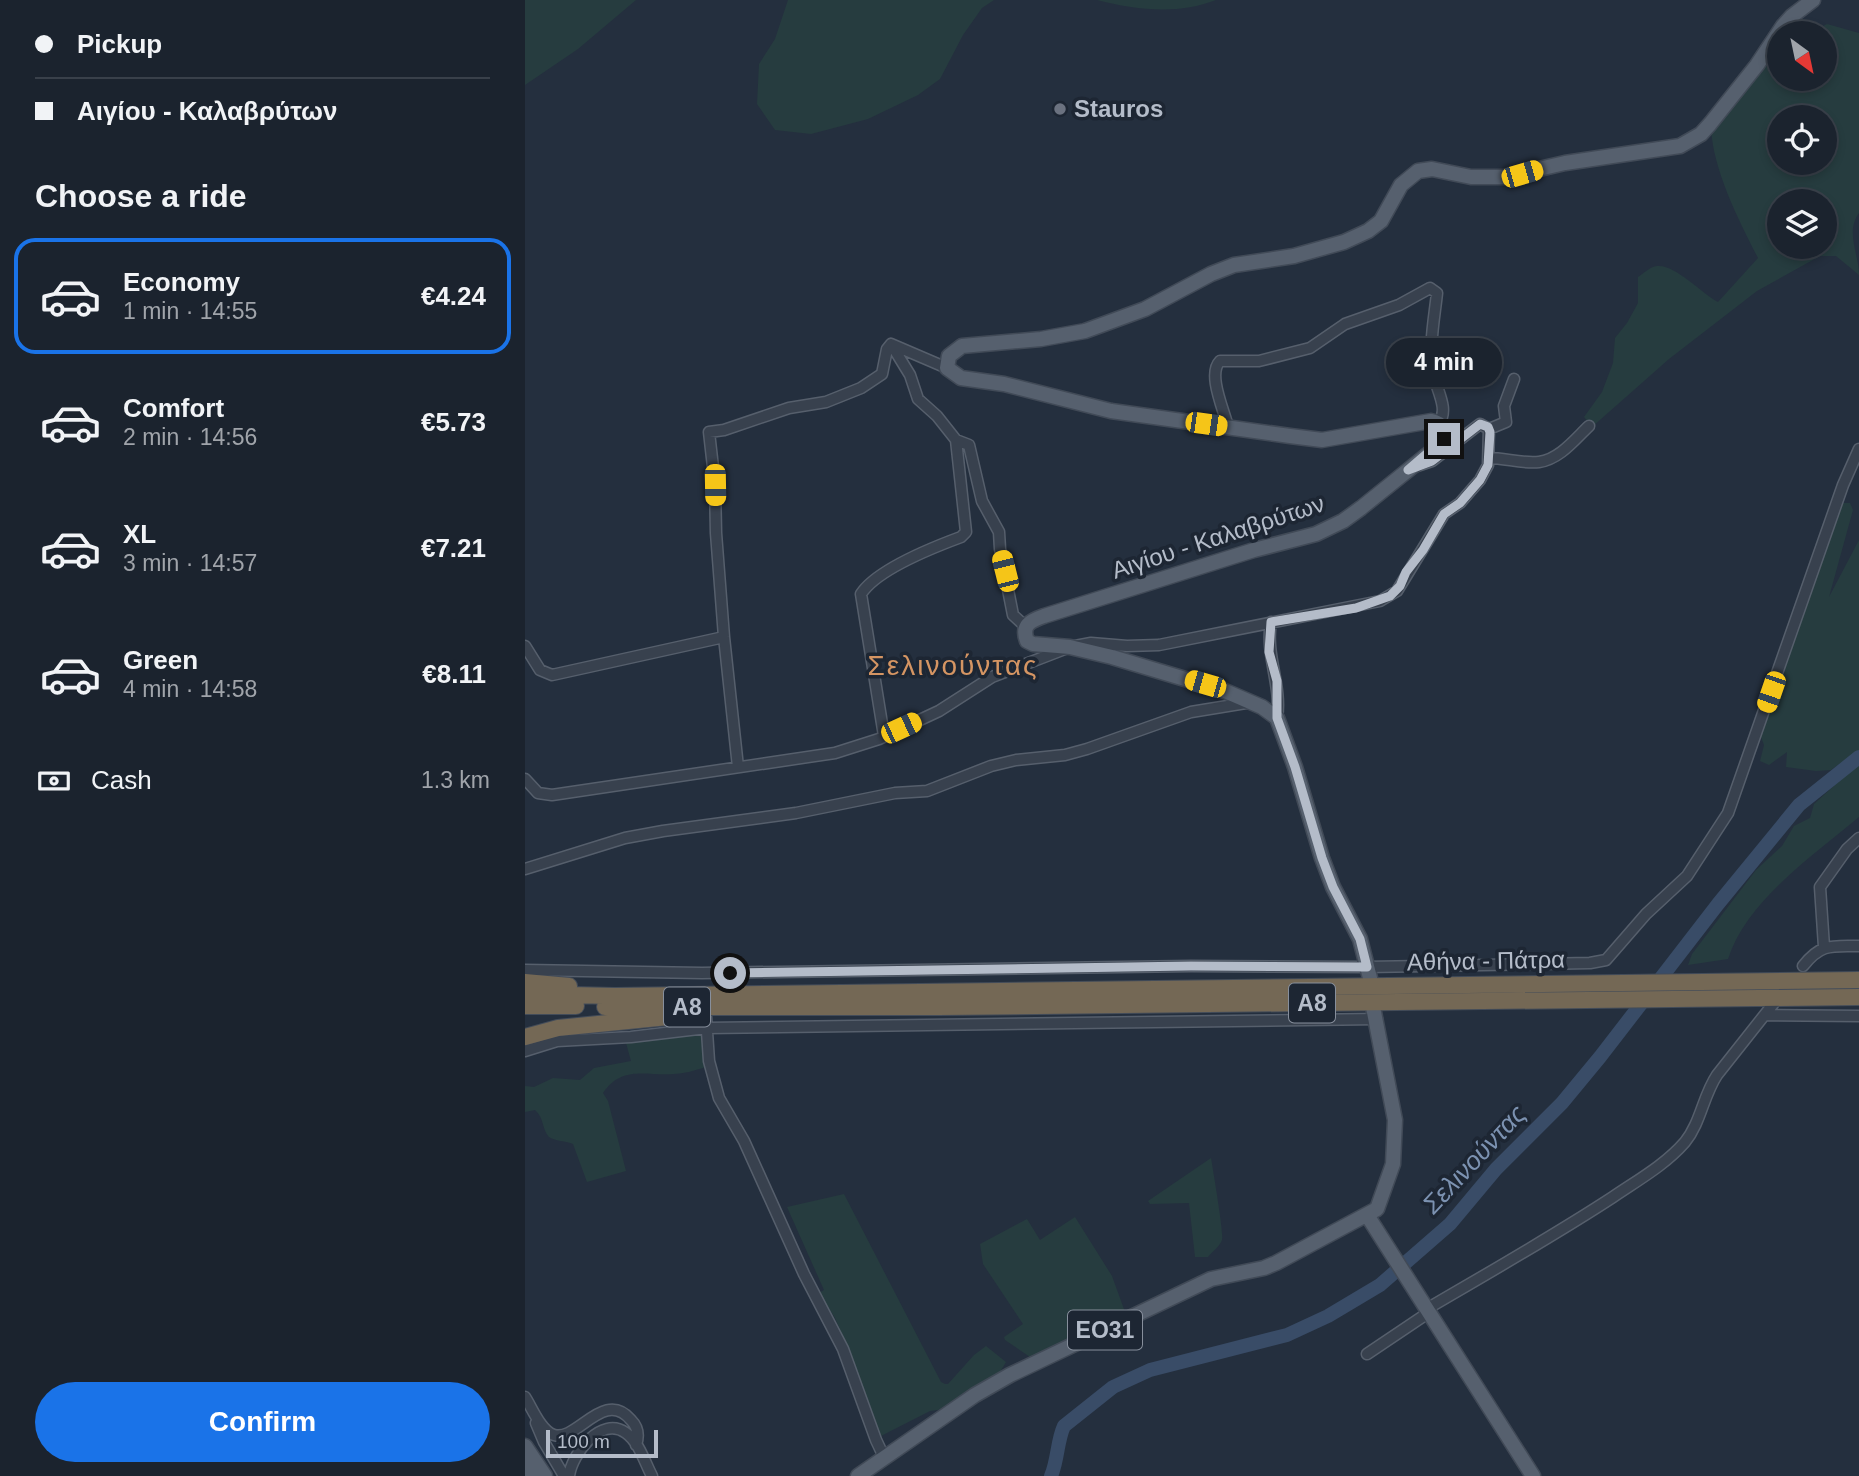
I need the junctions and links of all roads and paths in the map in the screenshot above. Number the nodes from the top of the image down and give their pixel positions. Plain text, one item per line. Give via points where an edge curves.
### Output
1 (1813, 0) edge
2 (891, 344) junction
3 (947, 368) junction
4 (1514, 379) dead end
5 (1439, 424) junction
6 (1589, 426) dead end
7 (1228, 427) junction
8 (1489, 429) junction
9 (956, 440) junction
10 (1859, 449) edge
11 (1489, 458) junction
12 (1408, 470) junction
13 (1271, 622) junction
14 (1025, 626) junction
15 (724, 637) junction
16 (525, 646) edge
17 (1070, 647) junction
18 (1252, 702) junction
19 (1277, 718) junction
20 (884, 736) junction
21 (738, 767) junction
22 (525, 779) edge
23 (1859, 838) edge
24 (525, 869) edge
25 (1859, 946) edge
26 (1824, 947) junction
27 (1803, 966) dead end
28 (1037, 969) junction
29 (525, 970) edge
30 (702, 973) junction
31 (1369, 973) junction
32 (1859, 980) edge
33 (1041, 981) dead end
34 (525, 982) edge
35 (703, 988) dead end
36 (525, 994) edge
37 (615, 996) junction
38 (1859, 997) edge
39 (1775, 1003) dead end
40 (525, 1006) edge
41 (742, 1007) junction
42 (1052, 1009) dead end
43 (1375, 1013) joint
44 (1766, 1015) junction
45 (1859, 1016) edge
46 (707, 1022) junction
47 (1056, 1023) junction
48 (525, 1037) edge
49 (525, 1051) edge
50 (1367, 1215) junction
51 (1426, 1312) junction
52 (1367, 1354) dead end
53 (525, 1397) edge
54 (636, 1445) junction
55 (525, 1446) edge
56 (884, 1457) junction
57 (525, 1465) edge
58 (532, 1476) edge
59 (545, 1476) edge
60 (566, 1476) edge
61 (652, 1476) edge
62 (857, 1476) edge
63 (1533, 1476) edge

1 - 3 main road via 1783,26 1701,134 1680,146 1504,177 1418,170 1401,185 1381,221 1351,239 1294,257 1234,265 1145,309 1085,331 962,346 949,356
2 - 3 street
2 - 9 street via 918,399
2 - 15 street via 882,374 861,388 816,405 789,408 709,432
3 - 7 main road via 961,378 1004,384 1095,408
4 - 8 street via 1504,406 1506,422
5 - 7 main road via 1431,421 1322,440
5 - 7 street via 1443,409 1431,354 1437,293 1430,288 1399,305 1345,324 1310,348 1259,361 1220,361 1214,376
5 - 12 main road, Αιγίου - Καλαβρύτων via 1445,432 1443,442
6 - 11 street via 1550,459
8 - 11 street
8 - 12 street via 1476,426 1432,461
9 - 14 street via 969,445 982,501 999,532 1013,615
9 - 20 street via 965,534 912,556 861,594
10 - 31 street via 1728,813 1687,876 1606,960
11 - 13 street via 1480,480 1444,514 1390,596 1356,608
12 - 14 main road, Αιγίου - Καλαβρύτων via 1343,521 1316,534 1202,566
13 - 17 street via 1159,645 1091,643
13 - 19 street via 1269,652 1277,681
14 - 17 main road via 1027,640 1033,645
15 - 16 street via 552,675 540,670
15 - 21 street
17 - 18 main road
17 - 20 street via 992,677 939,711
18 - 19 main road
18 - 24 street via 1191,712 1065,755 991,766 927,791 625,838
19 - 31 main road via 1322,858 1360,939
20 - 21 street via 830,754
21 - 22 street via 544,796
23 - 26 street via 1820,887
25 - 26 street
26 - 27 street
28 - 30 street
28 - 31 street
28 - 33 street
29 - 30 street
30 - 35 street
32 - 37 highway, Αθήνα - Πάτρα / Α8
34 - 37 highway via 584,987
36 - 37 highway, Αθήνα - Πάτρα / Α8
38 - 41 highway, Αθήνα - Πάτρα / Α8
39 - 44 street
40 - 41 highway, Αθήνα - Πάτρα / Α8
41 - 48 highway via 709,1015 558,1028
42 - 47 street
43 - 47 street
43 - 50 main road, ΕΟ31 via 1395,1136 1393,1164 1380,1204
44 - 45 street
44 - 51 street via 1717,1075 1695,1127 1672,1154 1596,1208
46 - 47 street
46 - 49 street via 643,1036 557,1041
46 - 56 street via 709,1061 719,1098 843,1349
50 - 51 main road
50 - 56 main road, ΕΟ31 via 1276,1263 1211,1279 1010,1375
51 - 52 street
51 - 63 main road
53 - 54 street via 544,1427 556,1436 571,1433 596,1414 619,1412 632,1421
53 - 60 street via 544,1442
54 - 60 street via 619,1430 597,1433
54 - 61 street
55 - 59 main road
56 - 62 main road, ΕΟ31
57 - 58 main road

